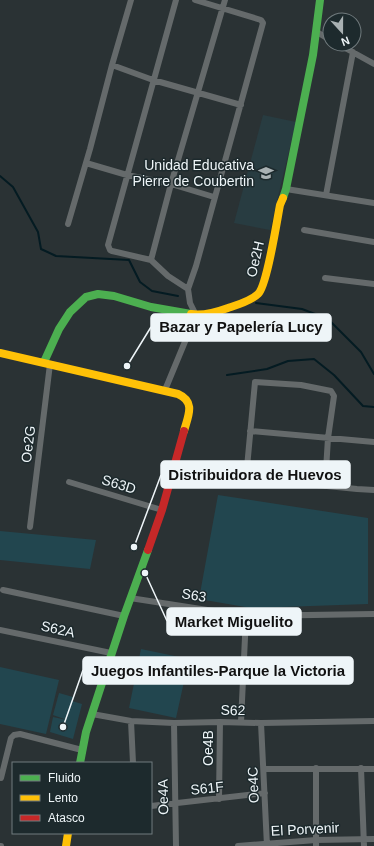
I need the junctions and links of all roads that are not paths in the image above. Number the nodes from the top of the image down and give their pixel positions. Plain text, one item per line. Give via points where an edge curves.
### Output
1 (131, 0) edge
2 (176, 0) edge
3 (195, 0) edge
4 (224, 0) edge
5 (320, 0) edge
6 (222, 8) junction
7 (316, 32) junction
8 (322, 35) edge
9 (353, 52) joint
10 (374, 64) edge
11 (112, 65) junction
12 (153, 80) junction
13 (198, 92) junction
14 (241, 105) junction
15 (86, 163) junction
16 (127, 175) junction
17 (171, 184) junction
18 (286, 189) junction
19 (326, 195) junction
20 (214, 197) junction
21 (374, 203) edge
22 (68, 224) dead end
23 (304, 230) dead end
24 (374, 242) edge
25 (152, 260) junction
26 (325, 278) dead end
27 (374, 284) edge
28 (188, 289) junction
29 (196, 314) junction
30 (0, 355) edge
31 (47, 363) junction
32 (165, 390) junction
33 (250, 431) junction
34 (328, 438) junction
35 (374, 442) edge
36 (69, 482) dead end
37 (325, 486) junction
38 (374, 490) edge
39 (162, 510) junction
40 (30, 527) dead end
41 (3, 590) dead end
42 (130, 598) junction
43 (374, 614) edge
44 (124, 616) junction
45 (246, 616) junction
46 (0, 630) edge
47 (111, 653) junction
48 (92, 714) junction
49 (131, 721) junction
50 (374, 721) edge
51 (220, 722) junction
52 (241, 722) junction
53 (174, 723) junction
54 (261, 723) junction
55 (82, 750) junction
56 (80, 762) edge
57 (133, 762) edge
58 (316, 768) junction
59 (361, 768) junction
60 (264, 769) junction
61 (374, 769) edge
62 (1, 778) dead end
63 (265, 793) junction
64 (219, 799) junction
65 (175, 803) junction
66 (152, 806) edge
67 (68, 834) edge
68 (363, 839) junction
69 (374, 839) edge
70 (316, 843) edge
71 (267, 844) edge
72 (66, 846) edge
73 (176, 846) edge
74 (238, 846) edge
75 (364, 846) edge

1 - 11 street
2 - 12 street
3 - 6 street
4 - 6 street
5 - 7 street, Oe2H
6 - 13 street
6 - 14 street via 263,23
7 - 8 street
7 - 18 street, Oe2H
9 - 10 street
9 - 19 street
11 - 12 street
11 - 15 street
12 - 13 street
12 - 16 street
13 - 14 street
13 - 17 street
14 - 20 street
15 - 16 street
15 - 22 street
16 - 17 street
16 - 25 street via 108,248
17 - 20 street
17 - 25 street
18 - 19 street
18 - 29 street, Oe2H via 280,205 266,276 259,294 220,311
19 - 21 street
20 - 28 street
23 - 24 street
25 - 28 street via 168,276
26 - 27 street
28 - 29 street via 190,303
29 - 31 street, Oe2H via 151,307 114,296 98,294 86,297 70,312 60,329
29 - 32 street
30 - 31 street
31 - 32 street
31 - 40 street, Oe2G
32 - 39 street via 187,398 190,407
33 - 34 street
33 - 34 street via 255,382 301,384 331,391 334,396
33 - 37 street via 246,478
34 - 35 street
34 - 37 street
36 - 39 street, S63D
37 - 38 street
39 - 42 street
41 - 44 street
42 - 44 street
42 - 45 street, S63
43 - 45 street, S63
44 - 47 street
45 - 52 street
46 - 47 street, S62A
47 - 48 street
48 - 49 street, S62
48 - 55 street
49 - 53 street, S62
49 - 57 street
50 - 54 street, S62
51 - 52 street, S62
51 - 53 street, S62
51 - 64 street, Oe4B
52 - 54 street, S62
53 - 65 street, Oe4A
54 - 60 street, Oe4C
55 - 56 street
55 - 62 street via 20,734 14,735 11,738
58 - 59 street
58 - 60 street
58 - 70 street
59 - 61 street
59 - 68 street
60 - 63 street, Oe4C
63 - 64 street, S61F
63 - 71 street, Oe4C
64 - 65 street, S61F
65 - 66 street, S61F
65 - 73 street, Oe4A
67 - 72 street
68 - 69 street, El Porvenir
68 - 70 street, El Porvenir
68 - 75 street
70 - 71 street, El Porvenir
71 - 74 street, El Porvenir

